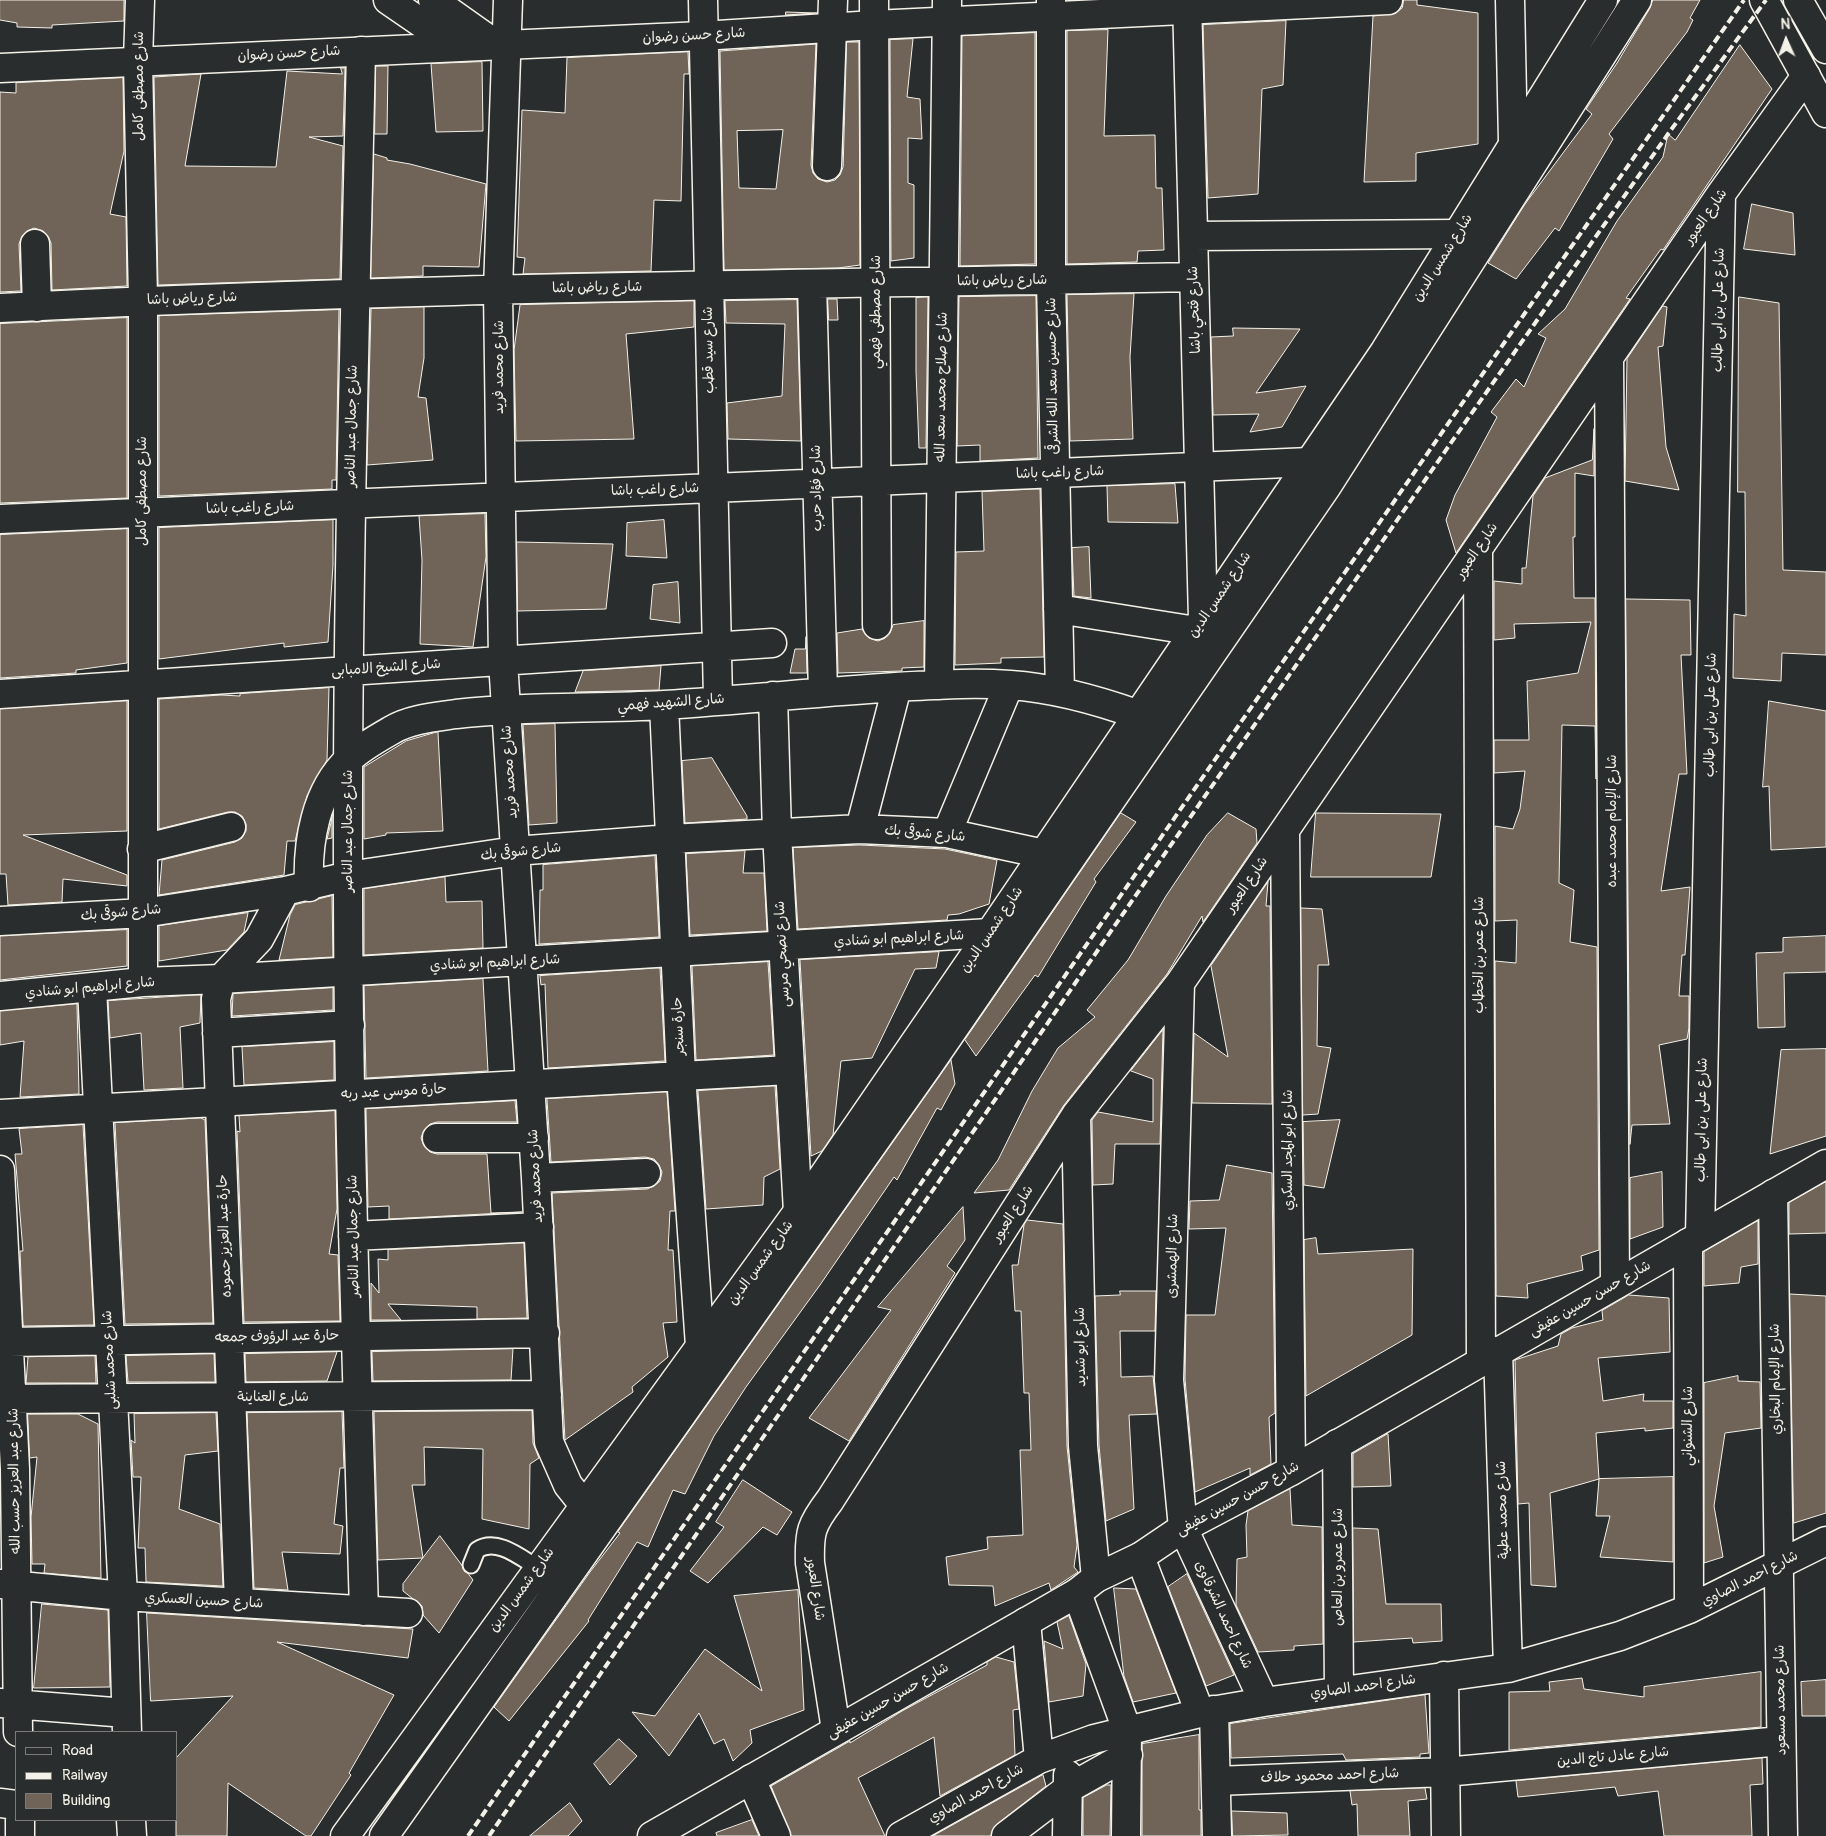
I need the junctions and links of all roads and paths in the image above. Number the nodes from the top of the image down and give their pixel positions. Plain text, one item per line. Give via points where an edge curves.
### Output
1 (140, 0) edge
2 (388, 0) edge
3 (433, 0) edge
4 (508, 0) edge
5 (703, 0) edge
6 (833, 0) edge
7 (1388, 0) edge
8 (1510, 0) edge
9 (1603, 0) edge
10 (1637, 0) edge
11 (1764, 0) edge
12 (1798, 0) edge
13 (1310, 1) edge
14 (1187, 5) edge
15 (1051, 9) edge
16 (947, 11) edge
17 (874, 12) edge
18 (832, 28) junction
19 (702, 36) junction
20 (501, 44) junction
21 (455, 46) junction
22 (1826, 49) edge
23 (361, 51) junction
24 (138, 61) junction
25 (0, 68) edge
26 (1806, 76) junction
27 (1826, 113) edge
28 (1513, 142) junction
29 (827, 166) dead end
30 (1721, 194) junction
31 (1458, 234) junction
32 (1193, 236) junction
33 (35, 244) dead end
34 (1194, 277) junction
35 (1051, 280) junction
36 (944, 282) junction
37 (876, 283) junction
38 (812, 284) junction
39 (708, 286) junction
40 (498, 290) junction
41 (355, 294) junction
42 (143, 300) junction
43 (37, 306) junction
44 (0, 308) edge
45 (1396, 356) junction
46 (1609, 358) junction
47 (1310, 462) junction
48 (1199, 467) junction
49 (1055, 473) junction
50 (941, 478) junction
51 (876, 480) junction
52 (817, 484) junction
53 (712, 488) junction
54 (499, 497) junction
55 (350, 504) junction
56 (142, 512) junction
57 (0, 519) edge
58 (1478, 549) junction
59 (1058, 609) junction
60 (877, 625) dead end
61 (1200, 625) junction
62 (772, 643) dead end
63 (716, 647) junction
64 (503, 661) junction
65 (349, 671) junction
66 (142, 685) junction
67 (939, 685) junction
68 (1009, 685) junction
69 (897, 687) junction
70 (823, 692) junction
71 (1060, 692) junction
72 (0, 694) edge
73 (772, 696) junction
74 (718, 700) junction
75 (664, 705) junction
76 (506, 710) junction
77 (1139, 715) junction
78 (348, 759) junction
79 (231, 827) dead end
80 (860, 829) junction
81 (1285, 830) junction
82 (777, 833) junction
83 (947, 833) junction
84 (670, 839) junction
85 (142, 850) junction
86 (515, 851) junction
87 (1044, 854) junction
88 (348, 876) junction
89 (297, 889) junction
90 (143, 913) junction
91 (0, 921) edge
92 (990, 933) junction
93 (782, 946) junction
94 (676, 952) junction
95 (522, 962) junction
96 (349, 970) junction
97 (222, 979) junction
98 (143, 982) junction
99 (1180, 983) junction
100 (92, 988) junction
101 (0, 996) edge
102 (350, 1025) junction
103 (218, 1033) junction
104 (789, 1070) junction
105 (681, 1075) junction
106 (530, 1084) junction
107 (351, 1094) junction
108 (221, 1101) junction
109 (98, 1108) junction
110 (0, 1114) edge
111 (1076, 1115) junction
112 (437, 1138) dead end
113 (534, 1138) junction
114 (1826, 1164) edge
115 (0, 1170) edge
116 (646, 1173) dead end
117 (536, 1178) junction
118 (1773, 1194) junction
119 (1, 1202) edge
120 (798, 1212) junction
121 (539, 1227) junction
122 (353, 1236) junction
123 (1694, 1240) junction
124 (1615, 1285) junction
125 (4, 1291) edge
126 (545, 1333) junction
127 (356, 1336) junction
128 (228, 1338) junction
129 (109, 1339) junction
130 (10, 1342) junction
131 (700, 1346) junction
132 (1489, 1356) junction
133 (547, 1395) junction
134 (358, 1396) junction
135 (231, 1397) junction
136 (112, 1398) junction
137 (6, 1399) edge
138 (1337, 1444) junction
139 (8, 1469) edge
140 (1290, 1471) junction
141 (584, 1505) junction
142 (605, 1524) junction
143 (1183, 1528) junction
144 (1826, 1541) edge
145 (1140, 1557) junction
146 (1779, 1564) junction
147 (471, 1565) dead end
148 (538, 1568) junction
149 (8, 1584) edge
150 (1086, 1586) junction
151 (123, 1596) junction
152 (239, 1603) junction
153 (1689, 1609) junction
154 (364, 1611) junction
155 (408, 1613) dead end
156 (1026, 1622) junction
157 (1508, 1668) junction
158 (1444, 1676) junction
159 (1339, 1691) junction
160 (1264, 1702) junction
161 (9, 1703) edge
162 (1207, 1711) junction
163 (127, 1723) edge
164 (836, 1730) junction
165 (18, 1731) edge
166 (1781, 1741) junction
167 (1128, 1742) junction
168 (1066, 1749) junction
169 (1038, 1759) junction
170 (1445, 1772) junction
171 (751, 1779) junction
172 (1216, 1780) junction
173 (1069, 1788) junction
174 (0, 1803) edge
175 (15, 1805) edge
176 (20, 1821) edge
177 (131, 1821) edge
178 (20, 1836) edge
179 (132, 1836) edge
180 (345, 1836) edge
181 (384, 1836) edge
182 (652, 1836) edge
183 (776, 1836) edge
184 (901, 1836) edge
185 (1006, 1836) edge
186 (1067, 1836) edge
187 (1126, 1836) edge
188 (1217, 1836) edge
189 (1446, 1836) edge
190 (1783, 1836) edge

1 - 24 street, شارع مصطفى كامل
2 - 21 street
3 - 20 street
4 - 20 street, شارع محمد فريد
5 - 19 street, شارع سيد قطب
6 - 18 street
7 - 13 street, شارع حسن رضوان
8 - 28 street
9 - 28 street, شارع شمس الدين
10 - 45 street, شارع شمس الدين
11 - 26 street
12 - 22 street
13 - 14 street, شارع حسن رضوان
14 - 15 street, شارع حسن رضوان
14 - 32 street, شارع فتحي باشا
15 - 16 street, شارع حسن رضوان
15 - 35 street, شارع حسين سعد الله الشرقى
16 - 17 street, شارع حسن رضوان
16 - 36 street, شارع صلاح محمد سعد الله
17 - 18 street, شارع حسن رضوان
17 - 37 street, شارع مصطفى فهمي
18 - 19 street, شارع حسن رضوان
18 - 29 street
19 - 20 street, شارع حسن رضوان
19 - 39 street, شارع سيد قطب
20 - 21 street, شارع حسن رضوان
20 - 40 street, شارع محمد فريد
21 - 23 street, شارع حسن رضوان
23 - 24 street, شارع حسن رضوان
23 - 41 street, شارع جمال عبد الناصر
24 - 25 street, شارع حسن رضوان
24 - 42 street, شارع مصطفى كامل
26 - 27 street
26 - 30 street, شارع العبور
28 - 31 street, شارع شمس الدين
30 - 46 street, شارع العبور
30 - 123 street, شارع على بن ابى طالب
31 - 32 street
31 - 45 street, شارع شمس الدين
32 - 34 street, شارع فتحي باشا
33 - 43 street
34 - 35 street, شارع رياض باشا
34 - 48 street, شارع فتحي باشا
35 - 36 street, شارع رياض باشا
35 - 49 street, شارع حسين سعد الله الشرقى
36 - 37 street, شارع رياض باشا
36 - 50 street, شارع صلاح محمد سعد الله
37 - 38 street, شارع رياض باشا
37 - 51 street, شارع مصطفى فهمي
38 - 39 street, شارع رياض باشا
38 - 52 street, شارع فؤاد حرب
39 - 40 street, شارع رياض باشا
39 - 53 street, شارع سيد قطب
40 - 41 street, شارع رياض باشا
40 - 54 street, شارع محمد فريد
41 - 42 street, شارع رياض باشا
41 - 55 street, شارع جمال عبد الناصر
42 - 43 street, شارع رياض باشا
42 - 56 street, شارع مصطفى كامل
43 - 44 street, شارع رياض باشا
45 - 47 street, شارع شمس الدين
45 - 142 street, شارع شمس الدين via 1327,486 943,1044
46 - 58 street, شارع العبور
46 - 124 street, شارع الإمام محمد عبده
47 - 48 street, شارع راغب باشا
47 - 61 street, شارع شمس الدين
48 - 49 street, شارع راغب باشا
48 - 61 street, شارع فتحي باشا
49 - 50 street, شارع راغب باشا
49 - 59 street, شارع حسين سعد الله الشرقى
50 - 51 street, شارع راغب باشا
50 - 67 street, شارع صلاح محمد سعد الله
51 - 52 street, شارع راغب باشا
51 - 60 street, شارع مصطفى فهمي
52 - 53 street, شارع راغب باشا
52 - 70 street, شارع فؤاد حرب
53 - 54 street, شارع راغب باشا
53 - 63 street, شارع سيد قطب
54 - 55 street, شارع راغب باشا
54 - 64 street, شارع محمد فريد
55 - 56 street, شارع راغب باشا
55 - 65 street, شارع جمال عبد الناصر
56 - 57 street, شارع راغب باشا
56 - 66 street, شارع مصطفى كامل
58 - 81 street, شارع العبور
58 - 132 street, شارع عمر بن الخطاب
59 - 61 street
59 - 71 street, شارع حسين سعد الله الشرقى
61 - 77 street, شارع شمس الدين
62 - 63 street, شارع الشيخ الامبابى
63 - 64 street, شارع الشيخ الامبابى
63 - 74 street, شارع سيد قطب
64 - 65 street, شارع الشيخ الامبابى
64 - 76 street, شارع محمد فريد
65 - 66 street, شارع الشيخ الامبابى
65 - 78 street, شارع جمال عبد الناصر
66 - 72 street, شارع الشيخ الامبابى
66 - 85 street, شارع مصطفى كامل
67 - 68 street, شارع الشهيد فهمي
67 - 69 street, شارع الشهيد فهمي
68 - 71 street, شارع الشهيد فهمي
68 - 83 street
69 - 70 street, شارع الشهيد فهمي
69 - 80 street
70 - 73 street, شارع الشهيد فهمي
71 - 77 street, شارع الشهيد فهمي
73 - 74 street, شارع الشهيد فهمي
73 - 82 street, شارع نصحي مرسى
74 - 75 street, شارع الشهيد فهمي
75 - 76 street, شارع الشهيد فهمي
75 - 84 street, حارة سنجر
76 - 78 street, شارع الشهيد فهمي via 432,717 394,728
76 - 86 street, شارع محمد فريد
77 - 87 street, شارع شمس الدين
78 - 88 street, شارع جمال عبد الناصر
78 - 89 street, شارع الشهيد فهمي via 317,814 308,859
79 - 85 street
80 - 82 street, شارع شوقى بك
80 - 83 street, شارع شوقى بك
81 - 99 street, شارع العبور
81 - 140 street, شارع ابو المجد السكري
82 - 84 street, شارع شوقى بك
82 - 93 street, شارع نصحي مرسى
83 - 87 street, شارع شوقى بك
84 - 86 street, شارع شوقى بك
84 - 94 street, حارة سنجر
85 - 90 street, شارع مصطفى كامل
86 - 88 street, شارع شوقى بك
86 - 95 street, شارع محمد فريد
87 - 92 street, شارع شمس الدين
88 - 89 street, شارع شوقى بك
88 - 96 street, شارع جمال عبد الناصر
89 - 90 street, شارع شوقى بك
89 - 97 street, حارة عبد العزيز حموده via 259,939
90 - 91 street, شارع شوقى بك
90 - 98 street, شارع مصطفى كامل
92 - 93 street, شارع ابراهيم ابو شنادي
92 - 120 street, شارع شمس الدين
93 - 94 street, شارع ابراهيم ابو شنادي
93 - 104 street, شارع نصحي مرسى
94 - 95 street, شارع ابراهيم ابو شنادي
94 - 105 street, حارة سنجر
95 - 96 street, شارع ابراهيم ابو شنادي
95 - 106 street, شارع محمد فريد
96 - 97 street, شارع ابراهيم ابو شنادي
96 - 102 street, شارع جمال عبد الناصر
97 - 98 street, شارع ابراهيم ابو شنادي
97 - 103 street, حارة عبد العزيز حموده via 216,999
98 - 100 street, شارع ابراهيم ابو شنادي
99 - 111 street, شارع العبور
99 - 143 street, شارع الهمشرى via 1170,1380
100 - 101 street, شارع ابراهيم ابو شنادي
100 - 109 street, شارع محمد شلبى
102 - 103 street
102 - 107 street, شارع جمال عبد الناصر
103 - 108 street, حارة عبد العزيز حموده
104 - 105 street, حارة موسى عبد ربه
104 - 120 street, شارع نصحي مرسى
105 - 106 street, حارة موسى عبد ربه
105 - 131 street, حارة سنجر
106 - 107 street, حارة موسى عبد ربه
106 - 113 street, شارع محمد فريد
107 - 108 street, حارة موسى عبد ربه
107 - 122 street, شارع جمال عبد الناصر
108 - 109 street, حارة موسى عبد ربه
108 - 128 street, حارة عبد العزيز حموده
109 - 110 street, حارة موسى عبد ربه
109 - 129 street, شارع محمد شلبى
111 - 150 street, شارع ابو شديد
111 - 164 street, شارع العبور via 814,1522 809,1543 810,1564
112 - 113 street
113 - 117 street, شارع محمد فريد
114 - 118 street, شارع حسن حسين عفيفى
115 - 119 street, شارع عبد العزيز حسب الله
116 - 117 street
117 - 121 street, شارع محمد فريد
118 - 123 street, شارع حسن حسين عفيفى
118 - 146 street, شارع الإمام البخاري
119 - 125 street, شارع عبد العزيز حسب الله
120 - 131 street, شارع شمس الدين
121 - 122 street
121 - 126 street, شارع محمد فريد
122 - 127 street, شارع جمال عبد الناصر
123 - 124 street, شارع حسن حسين عفيفى
123 - 153 street, شارع الشنواني
124 - 132 street, شارع حسن حسين عفيفى
125 - 130 street, شارع عبد العزيز حسب الله
126 - 127 street, حارة عبد الرؤوف جمعه
126 - 133 street, شارع محمد فريد
127 - 128 street, حارة عبد الرؤوف جمعه
127 - 134 street, شارع جمال عبد الناصر
128 - 129 street, حارة عبد الرؤوف جمعه
128 - 135 street, حارة عبد العزيز حموده
129 - 130 street, حارة عبد الرؤوف جمعه
129 - 136 street, شارع محمد شلبى
130 - 137 street, شارع عبد العزيز حسب الله
131 - 141 street, شارع شمس الدين
132 - 138 street, شارع حسن حسين عفيفى
132 - 157 street, شارع محمد عطية
133 - 134 street, شارع العناينة
133 - 141 street, شارع محمد فريد via 549,1442 554,1457 568,1485
134 - 135 street, شارع العناينة
134 - 154 street, شارع جمال عبد الناصر
135 - 136 street, شارع العناينة
135 - 152 street, حارة عبد العزيز حموده
136 - 137 street, شارع العناينة
136 - 151 street, شارع محمد شلبى
137 - 139 street, شارع عبد العزيز حسب الله
138 - 140 street, شارع حسن حسين عفيفى
138 - 159 street, شارع عمرو بن العاص
139 - 149 street, شارع عبد العزيز حسب الله
140 - 143 street, شارع حسن حسين عفيفى
141 - 142 street, شارع محمد فريد
141 - 148 street, شارع شمس الدين
142 - 181 street, شارع شمس الدين
143 - 145 street, شارع حسن حسين عفيفى
143 - 160 street, شارع احمد الشرقاوى
144 - 146 street, شارع احمد الصاوي
145 - 150 street, شارع حسن حسين عفيفى
145 - 162 street
146 - 153 street, شارع احمد الصاوي
146 - 166 street, شارع محمد مسعود
147 - 148 lane via 477,1550 490,1545 500,1546
148 - 180 street, شارع شمس الدين
149 - 151 street, شارع حسين العسكري
149 - 161 street, شارع عبد العزيز حسب الله
150 - 156 street, شارع حسن حسين عفيفى
150 - 167 street, شارع ابو شديد
151 - 152 street, شارع حسين العسكري
151 - 163 street, شارع محمد شلبى
152 - 154 street, شارع حسين العسكري
153 - 157 street, شارع احمد الصاوي via 1620,1636
154 - 155 street, شارع حسين العسكري
156 - 164 street, شارع حسن حسين عفيفى
156 - 169 street
157 - 158 street, شارع احمد الصاوي
158 - 159 street, شارع احمد الصاوي
158 - 170 street
159 - 160 street, شارع احمد الصاوي
160 - 162 street, شارع احمد الصاوي
161 - 163 street
161 - 165 street, شارع عبد العزيز حسب الله
162 - 167 street, شارع احمد الصاوي
162 - 172 street
164 - 171 street, شارع حسن حسين عفيفى
166 - 170 street, شارع عادل تاج الدين
166 - 190 street, شارع محمد مسعود
167 - 168 street, شارع احمد الصاوي
167 - 173 street
167 - 187 street
168 - 169 street, شارع احمد الصاوي
168 - 173 street
169 - 184 street, شارع احمد الصاوي
170 - 172 street, شارع احمد محمود حلاف
170 - 189 street
171 - 182 street, شارع حسن حسين عفيفى
171 - 183 street
172 - 188 street
173 - 185 street
173 - 186 street
174 - 175 street
176 - 178 street
177 - 179 street

